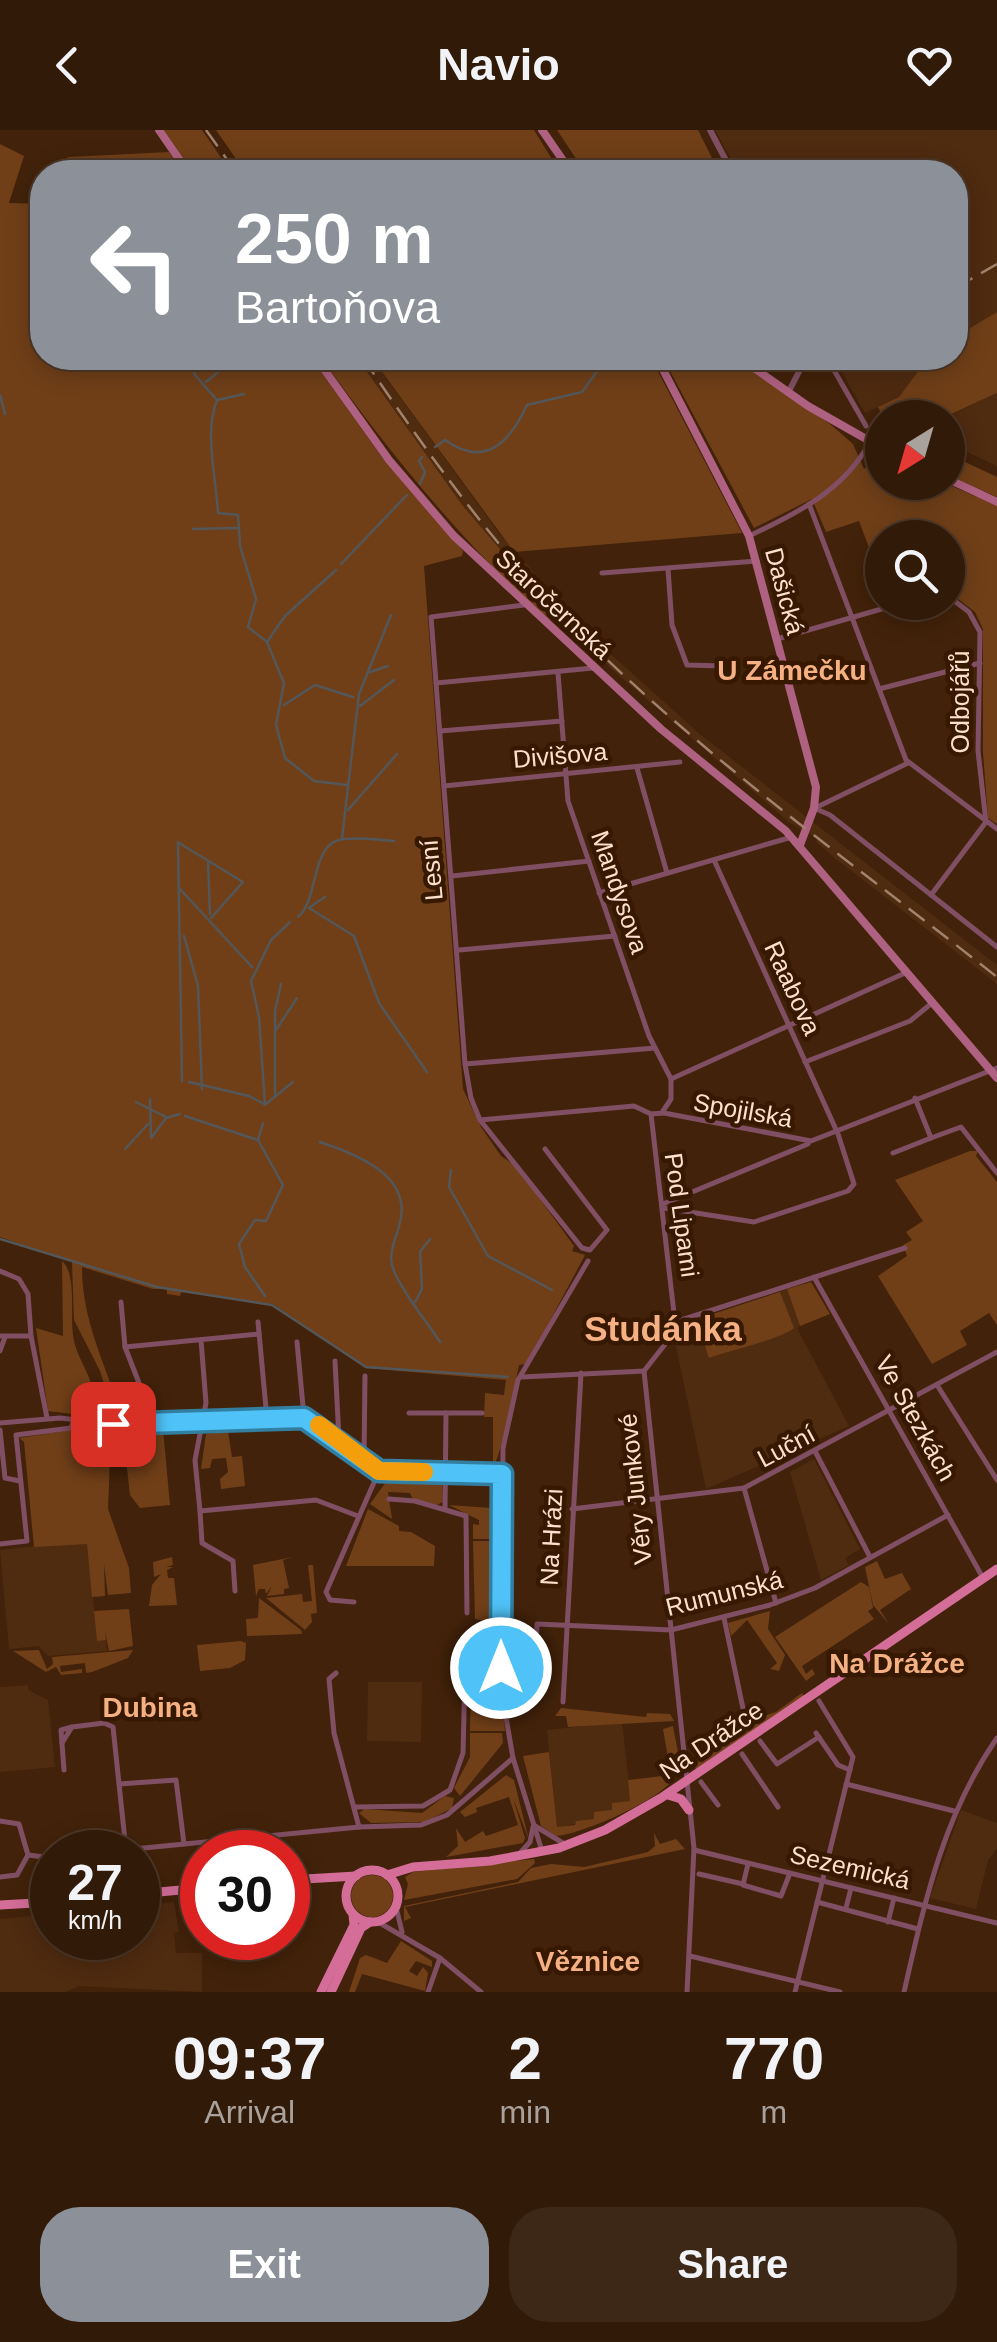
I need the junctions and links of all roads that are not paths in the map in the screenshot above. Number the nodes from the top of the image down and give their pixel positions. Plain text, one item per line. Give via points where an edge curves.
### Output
1 (159, 130) edge
2 (541, 130) edge
3 (710, 130) edge
4 (180, 160) edge
5 (561, 160) edge
6 (726, 160) edge
7 (325, 370) edge
8 (662, 370) edge
9 (756, 370) edge
10 (800, 370) edge
11 (835, 370) edge
12 (788, 393) junction
13 (865, 424) edge
14 (865, 438) edge
15 (865, 451) edge
16 (965, 487) edge
17 (997, 502) edge
18 (809, 504) junction
19 (750, 536) junction
20 (757, 561) junction
21 (668, 568) junction
22 (602, 573) dead end
23 (524, 605) junction
24 (965, 609) edge
25 (865, 614) edge
26 (853, 617) junction
27 (777, 639) junction
28 (980, 663) junction
29 (723, 666) dead end
30 (593, 668) junction
31 (558, 673) junction
32 (436, 683) junction
33 (879, 688) junction
34 (562, 722) junction
35 (439, 731) junction
36 (680, 762) dead end
37 (908, 763) junction
38 (637, 768) junction
39 (566, 774) junction
40 (444, 786) junction
41 (814, 808) junction
42 (986, 822) junction
43 (997, 829) edge
44 (792, 837) junction
45 (800, 846) junction
46 (714, 860) junction
47 (588, 861) junction
48 (667, 873) junction
49 (452, 876) junction
50 (600, 893) junction
51 (931, 895) junction
52 (615, 936) junction
53 (997, 948) edge
54 (457, 950) junction
55 (908, 971) junction
56 (934, 1002) junction
57 (789, 1026) junction
58 (655, 1048) junction
59 (805, 1062) junction
60 (466, 1064) junction
61 (993, 1069) edge
62 (997, 1078) edge
63 (671, 1080) junction
64 (914, 1098) junction
65 (661, 1112) junction
66 (650, 1114) junction
67 (480, 1120) junction
68 (836, 1132) junction
69 (778, 1137) junction
70 (931, 1138) junction
71 (818, 1140) junction
72 (545, 1149) dead end
73 (894, 1153) dead end
74 (781, 1155) junction
75 (997, 1173) edge
76 (663, 1206) junction
77 (904, 1248) dead end
78 (588, 1261) dead end
79 (0, 1271) edge
80 (814, 1277) junction
81 (120, 1302) dead end
82 (258, 1322) dead end
83 (675, 1322) junction
84 (260, 1334) junction
85 (31, 1336) junction
86 (3, 1337) edge
87 (201, 1340) junction
88 (297, 1342) dead end
89 (125, 1347) junction
90 (0, 1351) edge
91 (996, 1354) edge
92 (335, 1360) dead end
93 (644, 1371) junction
94 (580, 1373) junction
95 (365, 1376) dead end
96 (520, 1378) junction
97 (938, 1386) junction
98 (890, 1412) junction
99 (409, 1413) dead end
100 (446, 1413) junction
101 (482, 1414) dead end
102 (47, 1418) junction
103 (304, 1418) junction
104 (74, 1419) junction
105 (267, 1419) junction
106 (144, 1422) junction
107 (202, 1423) junction
108 (0, 1427) edge
109 (339, 1440) junction
110 (816, 1453) junction
111 (364, 1460) junction
112 (379, 1471) junction
113 (445, 1473) junction
114 (502, 1474) junction
115 (997, 1480) edge
116 (20, 1482) junction
117 (744, 1488) junction
118 (390, 1499) dead end
119 (657, 1501) junction
120 (445, 1508) junction
121 (572, 1509) junction
122 (200, 1511) junction
123 (948, 1515) junction
124 (358, 1516) junction
125 (0, 1544) edge
126 (870, 1558) junction
127 (997, 1568) edge
128 (983, 1578) junction
129 (235, 1591) dead end
130 (354, 1602) dead end
131 (776, 1603) junction
132 (467, 1614) dead end
133 (724, 1617) junction
134 (566, 1626) junction
135 (671, 1630) junction
136 (535, 1670) dead end
137 (336, 1673) dead end
138 (465, 1673) dead end
139 (819, 1701) dead end
140 (563, 1702) dead end
141 (745, 1718) dead end
142 (997, 1738) edge
143 (760, 1742) dead end
144 (742, 1754) dead end
145 (513, 1758) junction
146 (64, 1770) dead end
147 (850, 1770) junction
148 (686, 1782) junction
149 (701, 1782) dead end
150 (119, 1784) junction
151 (846, 1784) junction
152 (450, 1790) junction
153 (661, 1798) junction
154 (462, 1804) junction
155 (718, 1805) dead end
156 (778, 1806) dead end
157 (355, 1807) junction
158 (689, 1810) junction
159 (954, 1810) junction
160 (0, 1821) edge
161 (533, 1824) junction
162 (359, 1827) junction
163 (124, 1830) edge
164 (182, 1830) edge
165 (310, 1832) edge
166 (567, 1845) junction
167 (694, 1850) junction
168 (542, 1852) junction
169 (28, 1855) joint
170 (516, 1857) junction
171 (748, 1863) junction
172 (432, 1867) junction
173 (790, 1873) junction
174 (699, 1874) dead end
175 (386, 1875) junction
176 (356, 1876) junction
177 (0, 1878) edge
178 (310, 1879) edge
179 (310, 1881) edge
180 (822, 1881) junction
181 (744, 1884) junction
182 (397, 1888) junction
183 (851, 1888) junction
184 (347, 1894) junction
185 (894, 1898) junction
186 (817, 1902) junction
187 (30, 1904) edge
188 (924, 1905) junction
189 (396, 1906) junction
190 (0, 1907) edge
191 (846, 1908) junction
192 (354, 1914) junction
193 (374, 1922) junction
194 (888, 1922) junction
195 (997, 1922) edge
196 (918, 1929) junction
197 (997, 1931) edge
198 (421, 1946) junction
199 (690, 1956) junction
200 (440, 1958) junction
201 (797, 1982) junction
202 (832, 1991) edge
203 (321, 1992) edge
204 (331, 1992) edge
205 (428, 1992) edge
206 (481, 1992) edge
207 (688, 1992) edge
208 (794, 1992) edge
209 (840, 1992) edge
210 (904, 1992) edge

1 - 4 main road
2 - 5 main road
3 - 6 street
7 - 23 main road, Staročernská via 424,504
8 - 19 main road, Dašická
9 - 12 main road
10 - 12 street
11 - 13 street
12 - 14 main road
15 - 18 street via 847,477
16 - 17 main road
18 - 19 street
18 - 26 street
19 - 20 main road, Dašická
20 - 21 street
20 - 27 main road, Dašická
21 - 22 street
21 - 29 street via 672,625 687,665
23 - 30 main road, Staročernská
23 - 32 street, Lesní via 431,616
24 - 28 street, Odbojářů via 979,628
25 - 26 street
26 - 27 street
26 - 33 street
27 - 41 main road, Dašická via 816,787
28 - 33 street
28 - 42 street, Odbojářů via 978,751
30 - 31 street
30 - 44 main road, Staročernská
31 - 32 street
31 - 34 street, Mandysova
32 - 35 street, Lesní
33 - 37 street
34 - 35 street
34 - 39 street, Mandysova
35 - 40 street, Lesní
36 - 38 street, Divišova
37 - 41 street
37 - 42 street
38 - 39 street, Divišova
38 - 48 street
39 - 40 street, Divišova
39 - 47 street, Mandysova
40 - 49 street, Lesní
41 - 45 main road, Dašická
41 - 51 street
42 - 43 street
42 - 51 street
44 - 45 main road, Staročernská
44 - 46 street
45 - 55 main road
46 - 48 street
46 - 57 street, Raabova
47 - 49 street
47 - 50 street, Mandysova
48 - 50 street
49 - 54 street, Lesní
50 - 52 street, Mandysova
51 - 53 street
52 - 54 street
52 - 58 street, Mandysova
54 - 60 street, Lesní
55 - 56 main road
55 - 57 street
56 - 59 street via 910,1021
56 - 61 main road
57 - 59 street, Raabova
57 - 63 street
58 - 60 street
58 - 63 street, Mandysova
59 - 68 street, Raabova
60 - 67 street, Lesní
61 - 62 main road
61 - 64 street, Spojilská
63 - 65 street via 671,1099
64 - 68 street, Spojilská
64 - 70 street
65 - 66 street, Spojilská
65 - 69 street, Spojilská
66 - 67 street, Spojilská via 631,1106
66 - 76 street, Pod Lipami
67 - 72 street via 582,1248 591,1249 607,1230
68 - 71 street, Spojilská
68 - 76 street, Raabova via 854,1184 805,1205 748,1222
69 - 71 street, Spojilská
69 - 74 street
70 - 73 street
70 - 75 street via 961,1128
71 - 74 street
74 - 76 street
76 - 83 street, Pod Lipami
77 - 80 street
78 - 96 street
79 - 85 street via 27,1289
80 - 83 street
80 - 98 street, Ve Stezkách
81 - 89 street
82 - 84 street
83 - 93 street
84 - 87 street
84 - 105 street
85 - 86 street
85 - 102 street
86 - 90 street
87 - 89 street
87 - 107 street
88 - 103 street
89 - 106 street
91 - 97 street, Luční
92 - 109 street
93 - 94 street
93 - 119 street, Věry Junkové
94 - 96 street
94 - 121 street, Na Hrázi
95 - 111 street
96 - 114 street
97 - 98 street, Luční
97 - 115 street
98 - 110 street, Luční
98 - 123 street, Ve Stezkách
99 - 100 street
100 - 101 street
100 - 113 street
102 - 104 street
102 - 108 street
103 - 105 street
103 - 109 street
104 - 106 street
104 - 116 street via 71,1428 19,1434
105 - 107 street
106 - 107 street
107 - 122 street via 195,1460
108 - 116 street via 5,1478
109 - 111 street
110 - 117 street, Luční
110 - 126 street
111 - 112 street
112 - 113 street
112 - 124 street
113 - 114 street
113 - 120 street
114 - 145 street via 501,1671
116 - 125 street via 27,1541
117 - 119 street, Luční
117 - 131 street
118 - 120 street
119 - 121 street, Luční
119 - 135 street, Věry Junkové
120 - 132 street via 468,1519
121 - 134 street, Na Hrázi
122 - 124 street via 316,1500
122 - 129 street via 204,1544 234,1560
123 - 126 street, Rumunská
123 - 128 street, Ve Stezkách
124 - 130 street via 326,1592 332,1601
126 - 131 street, Rumunská
127 - 128 main road, Na Drážce
128 - 148 main road, Na Drážce
131 - 133 street, Rumunská
133 - 135 street, Rumunská
133 - 141 street
134 - 135 street, Rumunská
134 - 136 street via 536,1625
134 - 140 street, Na Hrázi
135 - 148 street, Věry Junkové
137 - 157 street via 329,1679 334,1733
138 - 152 street via 463,1749
139 - 147 street via 852,1752
142 - 159 street
143 - 147 street via 777,1764 817,1735 839,1766
144 - 156 street
145 - 154 street
145 - 161 street
146 - 150 street via 62,1744 72,1726 112,1725
147 - 151 street
148 - 153 main road, Na Drážce
148 - 158 street, Věry Junkové
149 - 155 street
150 - 163 street
150 - 164 street via 176,1780
151 - 159 street
151 - 180 street
152 - 154 street
152 - 157 street via 424,1806
153 - 158 main road via 674,1795
153 - 166 main road, Na Drážce
154 - 162 street via 421,1826
157 - 162 street
158 - 167 street, Věry Junkové
159 - 188 street
160 - 169 street via 19,1824
161 - 166 street
161 - 168 street
161 - 170 street via 530,1842
162 - 165 street
166 - 168 main road, Na Drážce
167 - 171 street, Sezemická
167 - 199 street, Věry Junkové
168 - 170 main road, Na Drážce
169 - 177 street via 16,1875
170 - 172 main road, Na Drážce
171 - 173 street, Sezemická
171 - 181 street
172 - 175 main road, Na Drážce
172 - 182 main road, Na Drážce via 406,1874
173 - 180 street, Sezemická
173 - 181 street via 780,1896
174 - 181 street
175 - 176 main road via 371,1870
175 - 182 main road
176 - 178 main road
176 - 184 main road
179 - 184 main road via 335,1882
180 - 183 street, Sezemická
180 - 186 street
182 - 189 main road
183 - 185 street, Sezemická
183 - 191 street
184 - 192 main road
185 - 188 street, Sezemická
185 - 194 street
186 - 191 street
186 - 201 street
187 - 190 main road
188 - 195 street, Sezemická
188 - 196 street
189 - 193 main road
189 - 198 street via 399,1928
191 - 194 street
192 - 193 main road
192 - 203 main road
193 - 198 street
193 - 204 main road via 361,1928
194 - 196 street
195 - 197 street
196 - 210 street
198 - 200 street
199 - 201 street
199 - 207 street
200 - 205 street
200 - 206 street
201 - 202 street
201 - 208 street
202 - 209 street

